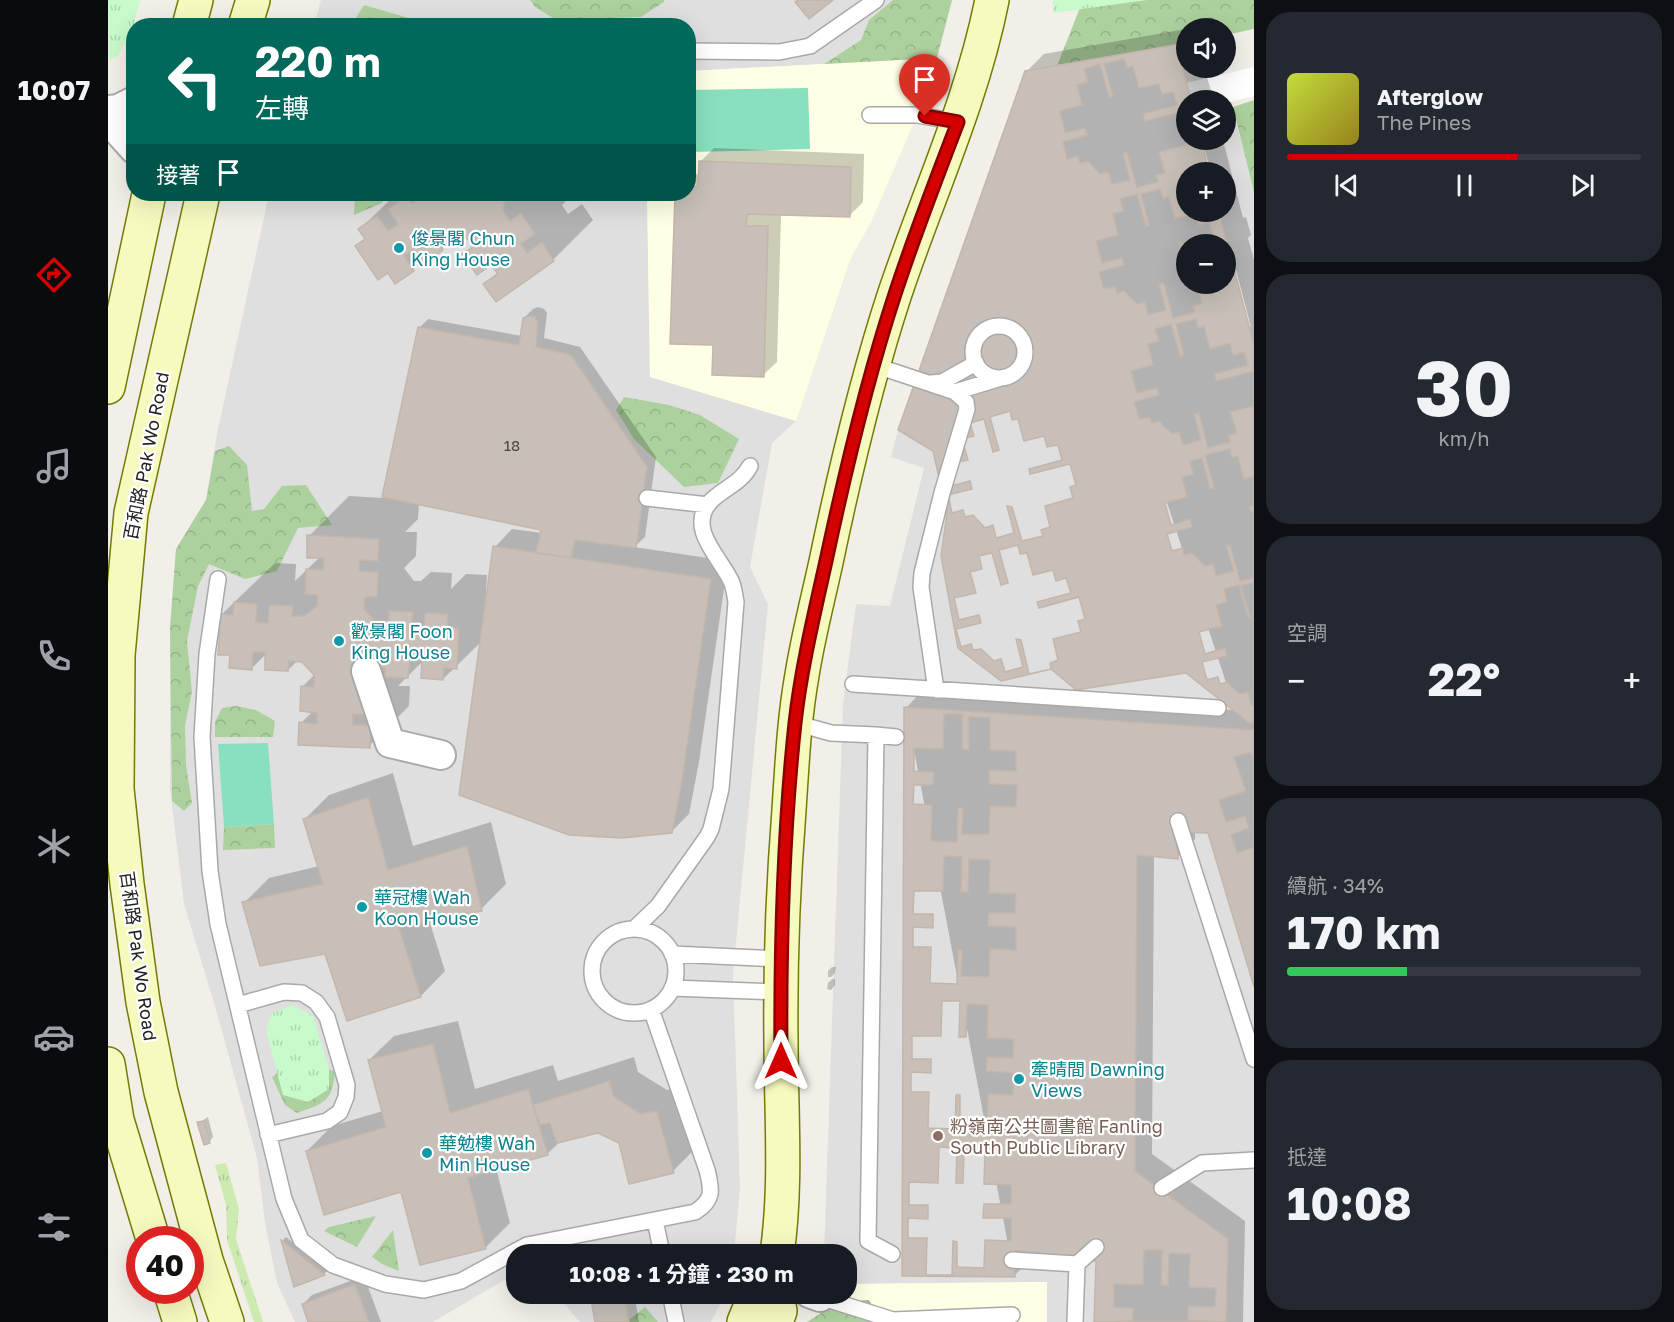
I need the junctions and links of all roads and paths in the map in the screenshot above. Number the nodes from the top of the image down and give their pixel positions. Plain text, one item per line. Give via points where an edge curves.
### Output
1 (196, 0) edge
2 (253, 0) edge
3 (876, 0) edge
4 (992, 0) edge
5 (191, 18) edge
6 (247, 18) edge
7 (696, 51) edge
8 (126, 105) edge
9 (108, 110) edge
10 (870, 115) dead end
11 (108, 120) edge
12 (958, 122) junction
13 (126, 139) edge
14 (148, 201) edge
15 (201, 201) edge
16 (976, 363) junction
17 (874, 365) junction
18 (1005, 377) junction
19 (931, 383) junction
20 (108, 387) edge
21 (955, 392) junction
22 (750, 466) dead end
23 (647, 498) dead end
24 (708, 505) junction
25 (218, 579) dead end
26 (366, 671) dead end
27 (853, 684) dead end
28 (936, 690) junction
29 (1218, 708) dead end
30 (795, 723) junction
31 (876, 735) junction
32 (896, 737) dead end
33 (441, 755) dead end
34 (1178, 821) dead end
35 (634, 929) junction
36 (672, 954) junction
37 (781, 959) junction
38 (672, 988) junction
39 (780, 992) junction
40 (237, 1005) junction
41 (651, 1009) junction
42 (1254, 1059) edge
43 (108, 1064) edge
44 (268, 1135) junction
45 (1254, 1160) edge
46 (1162, 1188) dead end
47 (655, 1220) junction
48 (149, 1226) edge
49 (660, 1244) edge
50 (778, 1244) edge
51 (1096, 1247) dead end
52 (892, 1254) dead end
53 (1012, 1260) dead end
54 (1077, 1264) junction
55 (174, 1304) edge
56 (672, 1304) edge
57 (752, 1304) edge
58 (778, 1304) edge
59 (843, 1304) edge
60 (1012, 1315) dead end
61 (180, 1322) edge
62 (226, 1322) edge
63 (676, 1322) edge
64 (744, 1322) edge
65 (776, 1322) edge
66 (1075, 1322) edge

1 - 5 main road
2 - 6 main road
3 - 7 lane via 810,46 795,50
4 - 12 main road
8 - 9 street
10 - 12 lane via 917,115
11 - 13 street
12 - 17 main road via 920,220
14 - 20 main road
15 - 62 main road, 百和路 Pak Wo Road via 131,513 118,655 117,789 142,1002 173,1142
16 - 18 lane via 989,376
16 - 18 lane via 973,350 979,334 995,326 1012,329 1019,335 1024,361
16 - 19 lane via 942,382
17 - 19 lane
17 - 30 main road via 841,489
18 - 21 lane
19 - 21 lane
21 - 28 lane via 966,402 967,409 942,493 921,587
22 - 24 lane via 745,476
23 - 24 lane
24 - 35 lane via 702,532 732,584 736,602 721,789 707,837 657,906
25 - 40 lane via 207,654 202,737 210,871
26 - 33 street via 390,743
27 - 28 lane
28 - 29 lane
30 - 31 lane via 831,733
30 - 37 main road
31 - 32 lane
31 - 52 lane via 868,1241
34 - 42 lane
35 - 36 lane via 660,938
35 - 41 lane via 608,937 593,960 592,974 603,999 614,1007 627,1012
36 - 37 lane
36 - 38 lane via 676,975
37 - 39 main road
38 - 39 lane
38 - 41 lane via 665,1000
39 - 50 main road via 782,1199
40 - 44 lane
40 - 44 lane via 284,992 302,993 316,1002 327,1017 347,1085 340,1112 327,1121
41 - 47 lane via 710,1185 710,1197 695,1212
43 - 48 main road via 117,1120
44 - 47 lane via 284,1199 301,1240 333,1265 385,1284 424,1290 461,1281 527,1245
45 - 46 lane via 1202,1162
47 - 49 lane
51 - 54 lane
53 - 54 lane
54 - 66 lane
55 - 61 main road
56 - 63 lane
57 - 64 main road
58 - 65 main road
59 - 60 lane via 893,1320

